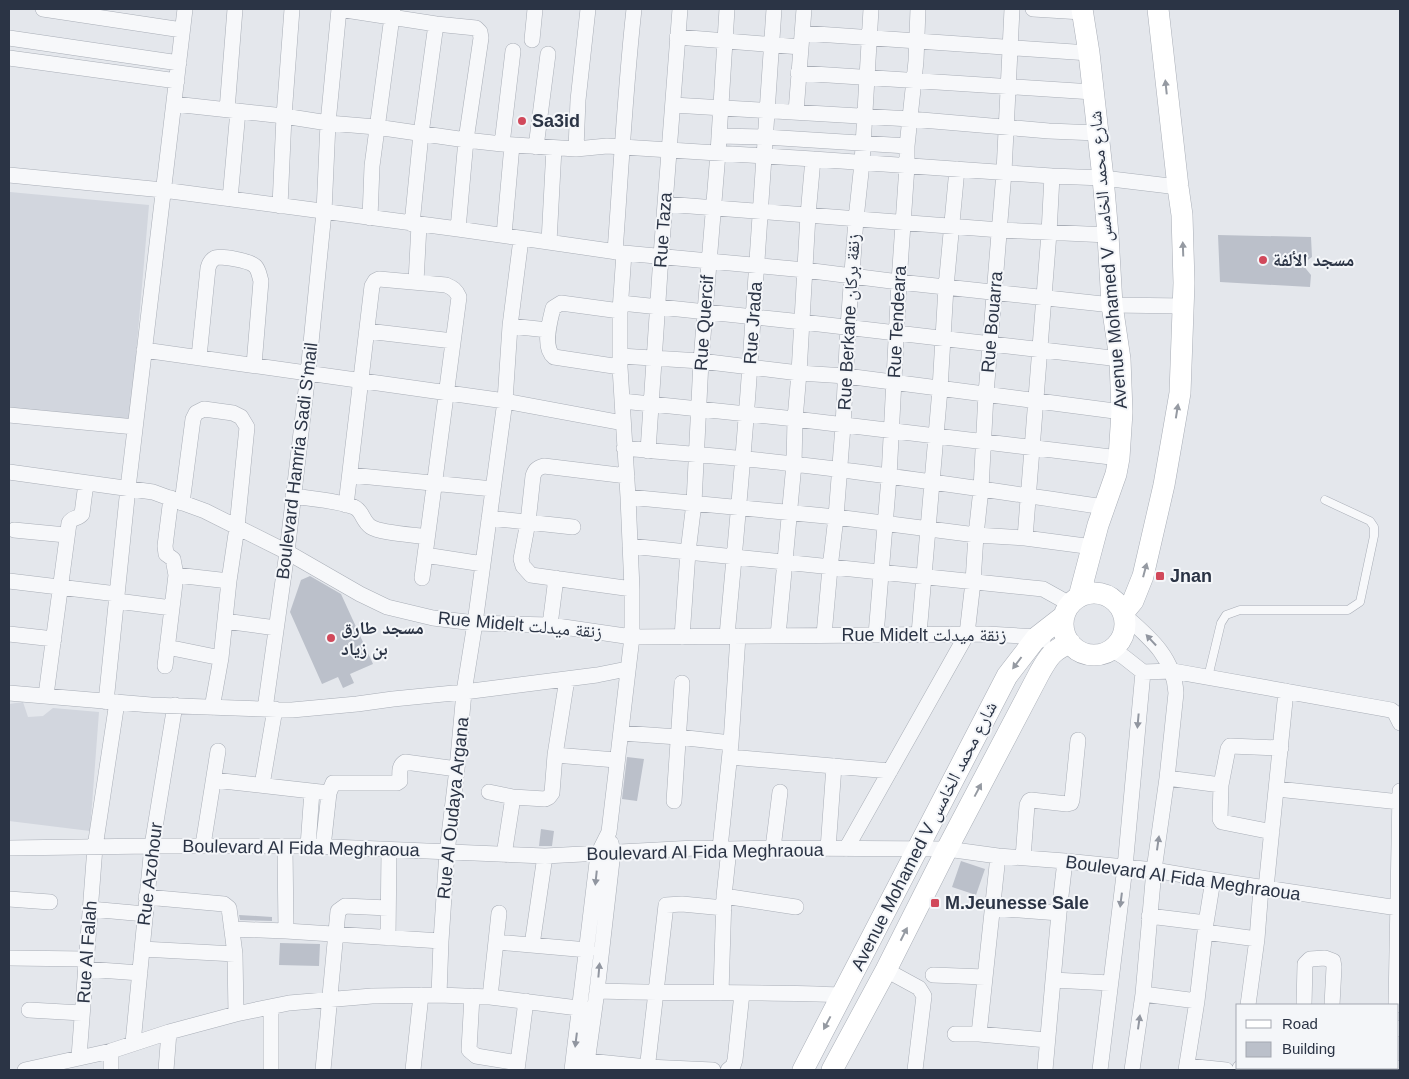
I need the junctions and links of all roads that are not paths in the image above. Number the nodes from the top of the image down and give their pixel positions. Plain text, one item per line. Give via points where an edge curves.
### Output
1 (43, 9) edge
2 (185, 9) edge
3 (235, 9) edge
4 (292, 9) edge
5 (339, 9) edge
6 (535, 9) edge
7 (588, 9) edge
8 (634, 9) edge
9 (680, 9) edge
10 (727, 9) edge
11 (774, 9) edge
12 (804, 9) edge
13 (871, 9) edge
14 (918, 9) edge
15 (1012, 9) edge
16 (1033, 9) edge
17 (1082, 10) edge
18 (392, 13) edge
19 (1160, 15) edge
20 (436, 24) junction
21 (182, 30) junction
22 (678, 37) junction
23 (869, 37) junction
24 (9, 38) edge
25 (532, 40) dead end
26 (801, 40) junction
27 (917, 40) junction
28 (725, 42) junction
29 (772, 45) junction
30 (1011, 48) junction
31 (513, 51) dead end
32 (1089, 53) junction
33 (548, 54) dead end
34 (9, 58) edge
35 (179, 63) junction
36 (798, 73) junction
37 (866, 77) junction
38 (914, 80) junction
39 (177, 81) junction
40 (1009, 87) junction
41 (1093, 92) junction
42 (174, 104) junction
43 (673, 105) junction
44 (721, 108) junction
45 (767, 110) junction
46 (232, 111) junction
47 (796, 112) junction
48 (284, 116) junction
49 (864, 117) junction
50 (910, 119) junction
51 (328, 123) junction
52 (376, 127) junction
53 (1006, 128) junction
54 (1097, 133) junction
55 (421, 134) junction
56 (719, 136) junction
57 (765, 137) junction
58 (466, 140) junction
59 (863, 143) junction
60 (507, 144) junction
61 (907, 146) junction
62 (536, 147) junction
63 (623, 147) junction
64 (554, 148) junction
65 (576, 149) junction
66 (669, 150) junction
67 (718, 153) junction
68 (763, 155) junction
69 (813, 158) junction
70 (862, 163) junction
71 (907, 166) junction
72 (957, 168) junction
73 (1004, 172) junction
74 (9, 175) edge
75 (1052, 176) junction
76 (1102, 178) junction
77 (1178, 187) junction
78 (163, 190) junction
79 (230, 199) junction
80 (665, 204) junction
81 (280, 206) junction
82 (713, 208) junction
83 (324, 212) junction
84 (760, 212) junction
85 (808, 215) junction
86 (370, 218) junction
87 (856, 219) junction
88 (904, 223) junction
89 (415, 224) junction
90 (952, 226) junction
91 (458, 229) junction
92 (1000, 230) junction
93 (1049, 233) junction
94 (504, 235) junction
95 (1108, 235) junction
96 (521, 239) junction
97 (548, 242) junction
98 (620, 253) junction
99 (661, 256) junction
100 (709, 261) junction
101 (756, 266) junction
102 (805, 270) junction
103 (852, 276) junction
104 (416, 282) junction
105 (899, 282) junction
106 (946, 287) junction
107 (994, 293) junction
108 (1044, 297) junction
109 (1112, 305) junction
110 (1184, 306) junction
111 (621, 307) junction
112 (658, 308) junction
113 (705, 311) junction
114 (753, 316) junction
115 (802, 322) junction
116 (510, 326) junction
117 (848, 327) junction
118 (548, 330) junction
119 (367, 331) junction
120 (897, 332) junction
121 (944, 338) junction
122 (453, 341) junction
123 (991, 344) junction
124 (1040, 349) junction
125 (144, 350) junction
126 (199, 357) junction
127 (654, 358) junction
128 (1120, 359) junction
129 (620, 362) junction
130 (701, 362) junction
131 (254, 365) junction
132 (750, 366) junction
133 (799, 372) junction
134 (308, 373) junction
135 (846, 376) junction
136 (361, 380) junction
137 (894, 383) junction
138 (940, 389) junction
139 (447, 392) junction
140 (986, 394) junction
141 (505, 401) junction
142 (622, 401) junction
143 (1036, 401) junction
144 (652, 404) junction
145 (698, 409) junction
146 (1122, 412) junction
147 (746, 414) junction
148 (9, 415) edge
149 (795, 419) junction
150 (623, 423) junction
151 (844, 426) junction
152 (135, 427) junction
153 (892, 430) junction
154 (936, 436) junction
155 (983, 441) junction
156 (1032, 447) junction
157 (624, 448) junction
158 (648, 451) junction
159 (696, 454) junction
160 (1119, 458) junction
161 (742, 459) junction
162 (794, 464) junction
163 (839, 470) junction
164 (9, 472) edge
165 (350, 475) junction
166 (627, 476) junction
167 (889, 477) junction
168 (932, 482) junction
169 (86, 483) junction
170 (435, 483) junction
171 (128, 488) junction
172 (493, 489) junction
173 (980, 489) junction
174 (293, 496) junction
175 (1028, 496) junction
176 (628, 497) junction
177 (1325, 500) dead end
178 (177, 501) junction
179 (694, 503) junction
180 (346, 505) junction
181 (739, 507) junction
182 (1105, 507) junction
183 (790, 512) junction
184 (836, 517) junction
185 (489, 518) junction
186 (528, 522) junction
187 (885, 523) junction
188 (238, 527) junction
189 (574, 527) dead end
190 (928, 528) junction
191 (14, 530) dead end
192 (66, 535) junction
193 (976, 535) junction
194 (428, 537) junction
195 (1025, 538) junction
196 (630, 546) junction
197 (1093, 547) junction
198 (287, 552) junction
199 (688, 552) junction
200 (425, 555) junction
201 (734, 556) junction
202 (785, 561) junction
203 (483, 564) junction
204 (830, 568) junction
205 (881, 573) junction
206 (176, 575) junction
207 (422, 578) dead end
208 (556, 578) junction
209 (923, 578) junction
210 (9, 581) edge
211 (229, 581) junction
212 (973, 582) junction
213 (60, 588) junction
214 (632, 589) junction
215 (117, 598) junction
216 (1071, 606) junction
217 (172, 608) junction
218 (1123, 614) junction
219 (225, 621) junction
220 (475, 623) junction
221 (550, 625) junction
222 (276, 628) junction
223 (9, 634) edge
224 (918, 634) junction
225 (967, 634) junction
226 (824, 635) junction
227 (876, 635) junction
228 (733, 636) junction
229 (778, 636) junction
230 (632, 637) junction
231 (682, 637) junction
232 (1037, 637) junction
233 (54, 639) junction
234 (1064, 646) junction
235 (167, 647) junction
236 (1111, 649) junction
237 (221, 658) junction
238 (164, 666) dead end
239 (627, 669) junction
240 (1172, 670) junction
241 (1143, 672) junction
242 (1208, 677) junction
243 (567, 679) junction
244 (682, 682) dead end
245 (1286, 691) junction
246 (464, 692) junction
247 (9, 693) edge
248 (46, 695) junction
249 (112, 702) junction
250 (175, 705) junction
251 (212, 708) junction
252 (270, 709) junction
253 (1400, 723) edge
254 (621, 733) junction
255 (678, 737) junction
256 (1078, 740) dead end
257 (1281, 748) junction
258 (730, 750) junction
259 (218, 751) dead end
260 (555, 755) junction
261 (616, 760) junction
262 (834, 766) junction
263 (458, 769) junction
264 (890, 771) junction
265 (1167, 778) junction
266 (214, 780) junction
267 (262, 785) junction
268 (1222, 785) junction
269 (1277, 789) junction
270 (312, 791) junction
271 (1400, 791) edge
272 (489, 792) dead end
273 (780, 792) dead end
274 (329, 793) junction
275 (512, 797) junction
276 (674, 801) dead end
277 (1400, 802) edge
278 (1272, 832) junction
279 (204, 845) junction
280 (152, 846) junction
281 (308, 846) junction
282 (95, 847) junction
283 (285, 847) junction
284 (323, 847) junction
285 (9, 848) edge
286 (774, 848) junction
287 (917, 848) junction
288 (724, 849) junction
289 (828, 849) junction
290 (846, 849) junction
291 (389, 850) junction
292 (947, 850) junction
293 (447, 852) junction
294 (606, 853) junction
295 (504, 855) junction
296 (545, 856) junction
297 (998, 856) junction
298 (1023, 858) junction
299 (1065, 861) junction
300 (1125, 866) junction
301 (1154, 870) junction
302 (1213, 880) junction
303 (1263, 888) junction
304 (146, 897) junction
305 (9, 899) edge
306 (50, 902) dead end
307 (724, 902) junction
308 (1399, 903) edge
309 (796, 907) dead end
310 (388, 908) junction
311 (992, 908) junction
312 (90, 910) junction
313 (500, 913) dead end
314 (1059, 913) junction
315 (145, 914) junction
316 (1149, 916) junction
317 (1206, 927) junction
318 (232, 929) junction
319 (286, 931) junction
320 (335, 934) junction
321 (388, 938) junction
322 (1257, 939) junction
323 (441, 941) junction
324 (497, 942) junction
325 (532, 945) junction
326 (142, 949) junction
327 (588, 950) junction
328 (235, 954) junction
329 (9, 958) edge
330 (86, 964) junction
331 (886, 970) junction
332 (140, 973) junction
333 (933, 975) dead end
334 (985, 977) junction
335 (1053, 980) junction
336 (1110, 983) junction
337 (597, 991) junction
338 (657, 993) junction
339 (742, 993) junction
340 (439, 994) junction
341 (721, 994) junction
342 (1143, 994) junction
343 (421, 995) junction
344 (842, 995) junction
345 (472, 996) junction
346 (490, 997) junction
347 (329, 999) junction
348 (526, 1001) junction
349 (1198, 1001) junction
350 (1248, 1004) edge
351 (1304, 1004) edge
352 (1332, 1004) edge
353 (1396, 1004) edge
354 (271, 1006) junction
355 (587, 1009) junction
356 (28, 1010) dead end
357 (82, 1013) junction
358 (236, 1014) junction
359 (169, 1032) junction
360 (955, 1034) dead end
361 (979, 1034) junction
362 (1047, 1040) junction
363 (133, 1043) junction
364 (111, 1051) junction
365 (79, 1057) junction
366 (56, 1066) edge
367 (587, 1066) edge
368 (518, 1067) edge
369 (1187, 1068) edge
370 (647, 1069) edge
371 (25, 1070) edge
372 (111, 1070) edge
373 (166, 1070) edge
374 (271, 1070) edge
375 (323, 1070) edge
376 (413, 1070) edge
377 (572, 1070) edge
378 (713, 1070) edge
379 (728, 1070) edge
380 (802, 1070) edge
381 (832, 1070) edge
382 (915, 1070) edge
383 (1045, 1070) edge
384 (1100, 1070) edge
385 (1132, 1070) edge
386 (1226, 1070) edge

1 - 21 street
2 - 21 street, Rue Al Falah
3 - 46 street
4 - 48 street
5 - 18 street
5 - 51 street, Boulevard Hamria Sadi S'mail
6 - 25 street
7 - 65 street
8 - 63 street
9 - 22 street, Rue Taza
10 - 28 street, Rue Quercif
11 - 29 street, Rue Jrada
12 - 26 street
13 - 23 street, Rue Berkane زنقة بركان
14 - 27 street, Rue Tendeara
15 - 30 street, Rue Bouarra
16 - 17 street
17 - 32 street, Avenue Mohamed V شارع محمد الخامس
18 - 20 street
18 - 52 street
77 -> 19 street
20 - 55 street
20 - 58 street via 476,28 481,34
21 - 35 street, Rue Al Falah
22 - 28 street
22 - 43 street, Rue Taza
23 - 26 street
23 - 27 street
23 - 37 street, Rue Berkane زنقة بركان
24 - 35 street
26 - 29 street
26 - 36 street
27 - 30 street
27 - 38 street, Rue Tendeara
28 - 29 street
28 - 44 street, Rue Quercif
29 - 45 street, Rue Jrada
30 - 32 street
30 - 40 street, Rue Bouarra
31 - 60 street
32 - 41 street, Avenue Mohamed V شارع محمد الخامس
33 - 62 street
34 - 39 street
35 - 39 street, Rue Al Falah
36 - 37 street
36 - 47 street
37 - 38 street
37 - 49 street, Rue Berkane زنقة بركان
38 - 40 street
38 - 50 street, Rue Tendeara
39 - 42 street, Rue Al Falah
40 - 41 street
40 - 53 street, Rue Bouarra
41 - 54 street, Avenue Mohamed V شارع محمد الخامس
42 - 46 street
42 - 78 street, Rue Al Falah
43 - 44 street
43 - 66 street, Rue Taza
44 - 45 street
44 - 56 street, Rue Quercif
45 - 47 street
45 - 57 street, Rue Jrada
46 - 48 street
46 - 79 street
47 - 49 street
48 - 51 street
48 - 81 street
49 - 50 street
49 - 59 street, Rue Berkane زنقة بركان
50 - 53 street
50 - 61 street, Rue Tendeara
51 - 52 street
51 - 83 street, Boulevard Hamria Sadi S'mail
52 - 55 street
52 - 86 street
53 - 54 street
53 - 73 street, Rue Bouarra
54 - 76 street, Avenue Mohamed V شارع محمد الخامس
55 - 58 street
55 - 89 street
56 - 57 street
56 - 67 street, Rue Quercif
57 - 59 street
57 - 68 street, Rue Jrada
58 - 60 street
58 - 91 street
59 - 61 street
59 - 70 street, Rue Berkane زنقة بركان
60 - 62 street
60 - 94 street
61 - 71 street, Rue Tendeara
62 - 64 street
63 - 65 street
63 - 66 street
63 - 98 street
64 - 65 street
64 - 97 street
66 - 67 street
66 - 80 street, Rue Taza
67 - 68 street
67 - 82 street, Rue Quercif
68 - 69 street
68 - 84 street, Rue Jrada
69 - 70 street
69 - 85 street
70 - 71 street
70 - 87 street, Rue Berkane زنقة بركان
71 - 72 street
71 - 88 street, Rue Tendeara
72 - 73 street
72 - 90 street
73 - 75 street
73 - 92 street, Rue Bouarra
74 - 78 street
75 - 76 street
75 - 93 street
76 - 77 street
76 - 95 street, Avenue Mohamed V شارع محمد الخامس
110 -> 77 street via 1182,215
78 - 79 street
78 - 125 street, Rue Al Falah
79 - 81 street
80 - 82 street
80 - 99 street, Rue Taza
81 - 83 street
82 - 84 street
82 - 100 street, Rue Quercif
83 - 86 street
83 - 134 street, Boulevard Hamria Sadi S'mail
84 - 85 street
84 - 101 street, Rue Jrada
85 - 87 street
85 - 102 street
86 - 89 street
87 - 88 street
87 - 103 street, Rue Berkane زنقة بركان
88 - 90 street
88 - 105 street, Rue Tendeara
89 - 91 street
89 - 104 street
90 - 92 street
90 - 106 street
91 - 94 street
92 - 93 street
92 - 107 street, Rue Bouarra
93 - 95 street
93 - 108 street
94 - 96 street
95 - 109 street, Avenue Mohamed V شارع محمد الخامس
96 - 97 street
96 - 116 street, Rue Al Oudaya Argana
97 - 98 street
98 - 99 street
98 - 111 street
99 - 100 street
99 - 112 street, Rue Taza
100 - 101 street
100 - 113 street, Rue Quercif
101 - 102 street
101 - 114 street, Rue Jrada
102 - 103 street
102 - 115 street
103 - 105 street
103 - 117 street, Rue Berkane زنقة بركان
104 - 119 street via 376,281 372,286
104 - 122 street via 446,285 457,293
105 - 106 street
105 - 120 street, Rue Tendeara
106 - 107 street
106 - 121 street
107 - 108 street
107 - 123 street, Rue Bouarra
108 - 109 street
108 - 124 street
109 - 110 street
109 - 128 street, Avenue Mohamed V شارع محمد الخامس
218 -> 110 street via 1133,601 1143,576 1164,485 1180,393
111 - 112 street
111 - 118 street via 561,303 554,308
111 - 129 street
112 - 113 street
112 - 127 street, Rue Taza
113 - 114 street
113 - 130 street, Rue Quercif
114 - 115 street
114 - 132 street, Rue Jrada
115 - 117 street
115 - 133 street
116 - 118 street
116 - 141 street, Rue Al Oudaya Argana
117 - 120 street
117 - 135 street, Rue Berkane زنقة بركان
118 - 129 street via 549,349 554,357
119 - 122 street
119 - 136 street
120 - 121 street
120 - 137 street, Rue Tendeara
121 - 123 street
121 - 138 street
122 - 139 street
123 - 124 street
123 - 140 street, Rue Bouarra
124 - 128 street
124 - 143 street
125 - 126 street
125 - 152 street, Rue Al Falah
126 - 131 street
126 - 131 street via 208,268 210,262 220,256 250,262 259,272
127 - 129 street
127 - 130 street
127 - 144 street, Rue Taza
128 - 146 street, Avenue Mohamed V شارع محمد الخامس
129 - 142 street
130 - 132 street
130 - 145 street, Rue Quercif
131 - 134 street
132 - 133 street
132 - 147 street, Rue Jrada
133 - 135 street
133 - 149 street
134 - 136 street
134 - 174 street, Boulevard Hamria Sadi S'mail
135 - 137 street
135 - 151 street, Rue Berkane زنقة بركان
136 - 139 street
136 - 165 street
137 - 138 street
137 - 153 street, Rue Tendeara
138 - 140 street
138 - 154 street
139 - 141 street
139 - 170 street
140 - 143 street
140 - 155 street, Rue Bouarra
141 - 150 street
141 - 172 street, Rue Al Oudaya Argana
142 - 144 street
142 - 150 street
143 - 146 street
143 - 156 street
144 - 145 street
144 - 158 street, Rue Taza
145 - 147 street
145 - 159 street, Rue Quercif
146 - 160 street, Avenue Mohamed V شارع محمد الخامس
147 - 149 street
147 - 161 street, Rue Jrada
148 - 152 street
149 - 151 street
149 - 162 street
150 - 157 street
151 - 153 street
151 - 163 street, Rue Berkane زنقة بركان
152 - 171 street, Rue Al Falah
153 - 154 street
153 - 167 street, Rue Tendeara
154 - 155 street
154 - 168 street
155 - 156 street
155 - 173 street, Rue Bouarra
156 - 160 street
156 - 175 street
157 - 158 street
157 - 166 street
158 - 159 street
159 - 161 street
159 - 179 street, Rue Quercif
160 - 182 street, Avenue Mohamed V شارع محمد الخامس
161 - 162 street
161 - 181 street, Rue Jrada
162 - 163 street
162 - 183 street
163 - 167 street
163 - 184 street, Rue Berkane زنقة بركان
164 - 169 street, Rue Midelt زنقة ميدلت
165 - 170 street
165 - 180 street
166 - 176 street
166 - 186 street via 538,467 533,476
167 - 168 street
167 - 187 street, Rue Tendeara
168 - 173 street
168 - 190 street
169 - 171 street, Rue Midelt زنقة ميدلت
169 - 192 street via 82,514 71,520
170 - 172 street
170 - 194 street
171 - 178 street, Rue Midelt زنقة ميدلت via 153,492
171 - 215 street, Rue Al Falah
172 - 185 street, Rue Al Oudaya Argana
173 - 175 street
173 - 193 street, Rue Bouarra
174 - 180 street
174 - 198 street, Boulevard Hamria Sadi S'mail
175 - 182 street
175 - 195 street
176 - 179 street
176 - 196 street
177 - 242 lane via 1370,521 1374,527 1360,602 1348,610 1240,610 1226,615 1221,623
178 - 188 street, Rue Midelt زنقة ميدلت
178 - 188 street via 196,413 204,409 233,413 241,417 247,427
178 - 206 street via 165,546 166,554 173,559
179 - 181 street
179 - 199 street, Rue Quercif
180 - 194 street via 360,511 365,522 376,529
181 - 183 street
181 - 201 street, Rue Jrada
182 - 197 street, Avenue Mohamed V شارع محمد الخامس
183 - 184 street
183 - 202 street
184 - 187 street
184 - 204 street, Rue Berkane زنقة بركان
185 - 186 street
185 - 203 street, Rue Al Oudaya Argana
186 - 189 street
186 - 208 street via 521,559 523,566 531,575
187 - 190 street
187 - 205 street, Rue Tendeara
188 - 198 street, Rue Midelt زنقة ميدلت
188 - 211 street
190 - 193 street
190 - 209 street
191 - 192 street
192 - 213 street
193 - 195 street
193 - 212 street, Rue Bouarra
194 - 200 street
195 - 197 street
196 - 199 street
196 - 214 street
197 - 216 street, Avenue Mohamed V شارع محمد الخامس
198 - 220 street, Rue Midelt زنقة ميدلت via 387,607 433,618
198 - 222 street, Boulevard Hamria Sadi S'mail
199 - 201 street
199 - 231 street, Rue Quercif
200 - 203 street
200 - 207 street
201 - 202 street
201 - 228 street, Rue Jrada
202 - 204 street
202 - 229 street
203 - 220 street, Rue Al Oudaya Argana
204 - 205 street
204 - 226 street, Rue Berkane زنقة بركان
205 - 209 street
205 - 227 street, Rue Tendeara
206 - 211 street
206 - 217 street
208 - 214 street
208 - 221 street
209 - 212 street
209 - 224 street
210 - 213 street
211 - 219 street
212 - 216 street via 1043,590
212 - 225 street, Rue Bouarra
213 - 215 street
213 - 233 street
214 - 230 street
215 - 217 street
215 - 249 street, Rue Al Falah
216 - 218 street via 1091,593 1105,595 1116,602
216 - 232 street, Avenue Mohamed V شارع محمد الخامس
216 - 234 street via 1063,628
217 - 235 street
218 - 236 street via 1124,630
240 -> 218 street via 1154,642
219 - 222 street
219 - 237 street
220 - 221 street, Rue Midelt زنقة ميدلت
220 - 246 street, Rue Al Oudaya Argana
221 - 230 street, Rue Midelt زنقة ميدلت
222 - 252 street, Boulevard Hamria Sadi S'mail
223 - 233 street
224 - 225 street, Rue Midelt زنقة ميدلت
224 - 227 street, Rue Midelt زنقة ميدلت
225 - 232 street, Rue Midelt زنقة ميدلت
225 - 264 street
226 - 227 street, Rue Midelt زنقة ميدلت
226 - 229 street, Rue Midelt زنقة ميدلت
228 - 229 street, Rue Midelt زنقة ميدلت
228 - 231 street, Rue Midelt زنقة ميدلت
228 - 258 street, Rue Jrada
230 - 231 street, Rue Midelt زنقة ميدلت
230 - 239 street
232 - 234 street, Rue Midelt زنقة ميدلت
232 -> 287 street, Avenue Mohamed V شارع محمد الخامس via 1007,676
233 - 248 street
234 - 236 street via 1094,655
292 -> 234 street, Avenue Mohamed V شارع محمد الخامس via 1046,661
235 - 237 street
235 - 238 street
236 - 241 street
237 - 251 street
239 - 243 street
239 - 254 street
240 - 241 street
240 - 242 street
240 - 265 street via 1176,693
241 -> 300 street
242 - 245 street
243 - 246 street
243 - 260 street
244 - 255 street
245 - 253 street via 1391,710
245 - 257 street
246 - 252 street via 320,708
246 - 263 street, Rue Al Oudaya Argana
247 - 248 street
248 - 249 street
249 - 250 street
249 - 282 street, Rue Al Falah
250 - 251 street
250 - 280 street, Rue Azohour
251 - 252 street
252 - 267 street, Boulevard Hamria Sadi S'mail
254 - 255 street
254 - 261 street
255 - 258 street
255 - 276 street
256 - 298 street via 1071,803 1029,802
257 - 268 street via 1230,746
257 - 269 street
258 - 262 street
258 - 288 street, Rue Jrada
259 - 266 street
260 - 261 street
260 - 275 street via 549,797
261 - 294 street
262 - 264 street
262 - 289 street
263 - 274 street via 405,762 400,767 397,784 336,782
263 - 293 street, Rue Al Oudaya Argana
264 - 290 street
265 - 268 street
301 -> 265 street
266 - 267 street
266 - 279 street
267 - 270 street
268 - 278 street via 1222,822
269 - 277 street
269 - 278 street
270 - 274 street
270 - 281 street
271 - 277 street
272 - 275 street
273 - 286 street
274 - 284 street
275 - 295 street
277 - 308 street
278 - 303 street
279 - 280 street, Boulevard Al Fida Meghraoua
279 - 283 street, Boulevard Al Fida Meghraoua
280 - 282 street, Boulevard Al Fida Meghraoua
280 - 304 street, Rue Azohour
281 - 283 street, Boulevard Al Fida Meghraoua
281 - 284 street, Boulevard Al Fida Meghraoua
282 - 285 street, Boulevard Al Fida Meghraoua
282 - 312 street, Rue Al Falah
283 - 319 street
284 - 291 street, Boulevard Al Fida Meghraoua
286 - 288 street, Boulevard Al Fida Meghraoua
286 - 289 street, Boulevard Al Fida Meghraoua
287 - 290 street, Boulevard Al Fida Meghraoua
287 - 292 street, Boulevard Al Fida Meghraoua
287 - 344 street, Avenue Mohamed V شارع محمد الخامس
288 - 294 street, Boulevard Al Fida Meghraoua
288 - 307 street, Rue Jrada
289 - 290 street, Boulevard Al Fida Meghraoua
291 - 293 street, Boulevard Al Fida Meghraoua
291 - 310 street
292 - 297 street, Boulevard Al Fida Meghraoua
331 -> 292 street, Avenue Mohamed V شارع محمد الخامس
293 - 295 street, Boulevard Al Fida Meghraoua
293 - 323 street, Rue Al Oudaya Argana
294 - 296 street, Boulevard Al Fida Meghraoua
294 -> 327 street
337 -> 294 street
295 - 296 street, Boulevard Al Fida Meghraoua
296 - 325 street
297 - 298 street, Boulevard Al Fida Meghraoua
297 - 311 street
298 - 299 street, Boulevard Al Fida Meghraoua
299 - 300 street, Boulevard Al Fida Meghraoua
299 - 314 street
300 - 301 street, Boulevard Al Fida Meghraoua
300 -> 336 street
301 - 302 street, Boulevard Al Fida Meghraoua
301 - 316 street
302 - 303 street, Boulevard Al Fida Meghraoua
302 - 317 street
303 - 308 street, Boulevard Al Fida Meghraoua
303 - 322 street
304 - 315 street, Rue Azohour
304 - 318 street via 224,904 229,908
305 - 306 street
307 - 309 street
307 - 338 street via 666,904
307 - 341 street, Rue Jrada
308 - 353 street
310 - 320 street via 345,906 338,911
310 - 321 street
311 - 314 street
311 - 334 street
312 - 315 street
312 - 330 street, Rue Al Falah
313 - 324 street
314 - 335 street
315 - 326 street, Rue Azohour
316 - 317 street
316 - 342 street
317 - 322 street
317 - 349 street
318 - 319 street
318 - 328 street
319 - 320 street
320 - 321 street
320 - 347 street
321 - 323 street
322 - 350 street
323 - 340 street, Rue Al Oudaya Argana
324 - 325 street
324 - 346 street
325 - 327 street
326 - 328 street
326 - 332 street, Rue Azohour
327 - 355 street
328 - 358 street
329 - 330 street
330 - 332 street
330 - 357 street, Rue Al Falah
331 - 381 street, Avenue Mohamed V شارع محمد الخامس
331 - 382 street via 919,988 924,996
332 - 363 street, Rue Azohour
333 - 334 street
334 - 361 street
335 - 336 street
335 - 362 street
336 - 384 street
337 - 338 street
337 - 355 street
338 - 341 street
338 - 370 street
339 - 341 street
339 - 344 street
339 - 379 street via 735,1060
340 - 343 street
340 - 345 street
342 - 349 street
385 -> 342 street
343 - 347 street
343 - 376 street
344 -> 380 street, Avenue Mohamed V شارع محمد الخامس
345 - 346 street
345 - 368 street via 469,1050 476,1056
346 - 348 street
347 - 354 street
347 - 375 street
348 - 355 street
348 - 368 street
349 - 369 street
351 - 352 street via 1306,964 1310,959 1325,958 1334,961
354 - 358 street
354 - 374 street
355 - 367 street
355 -> 377 street
356 - 357 street
357 - 365 street, Rue Al Falah
358 - 359 street
359 - 363 street
359 - 373 street
360 - 361 street
361 - 362 street
362 - 383 street
363 - 364 street
364 - 365 street
364 - 372 street
365 - 366 street
366 - 371 street
367 - 370 street
369 - 386 street
370 - 378 street

